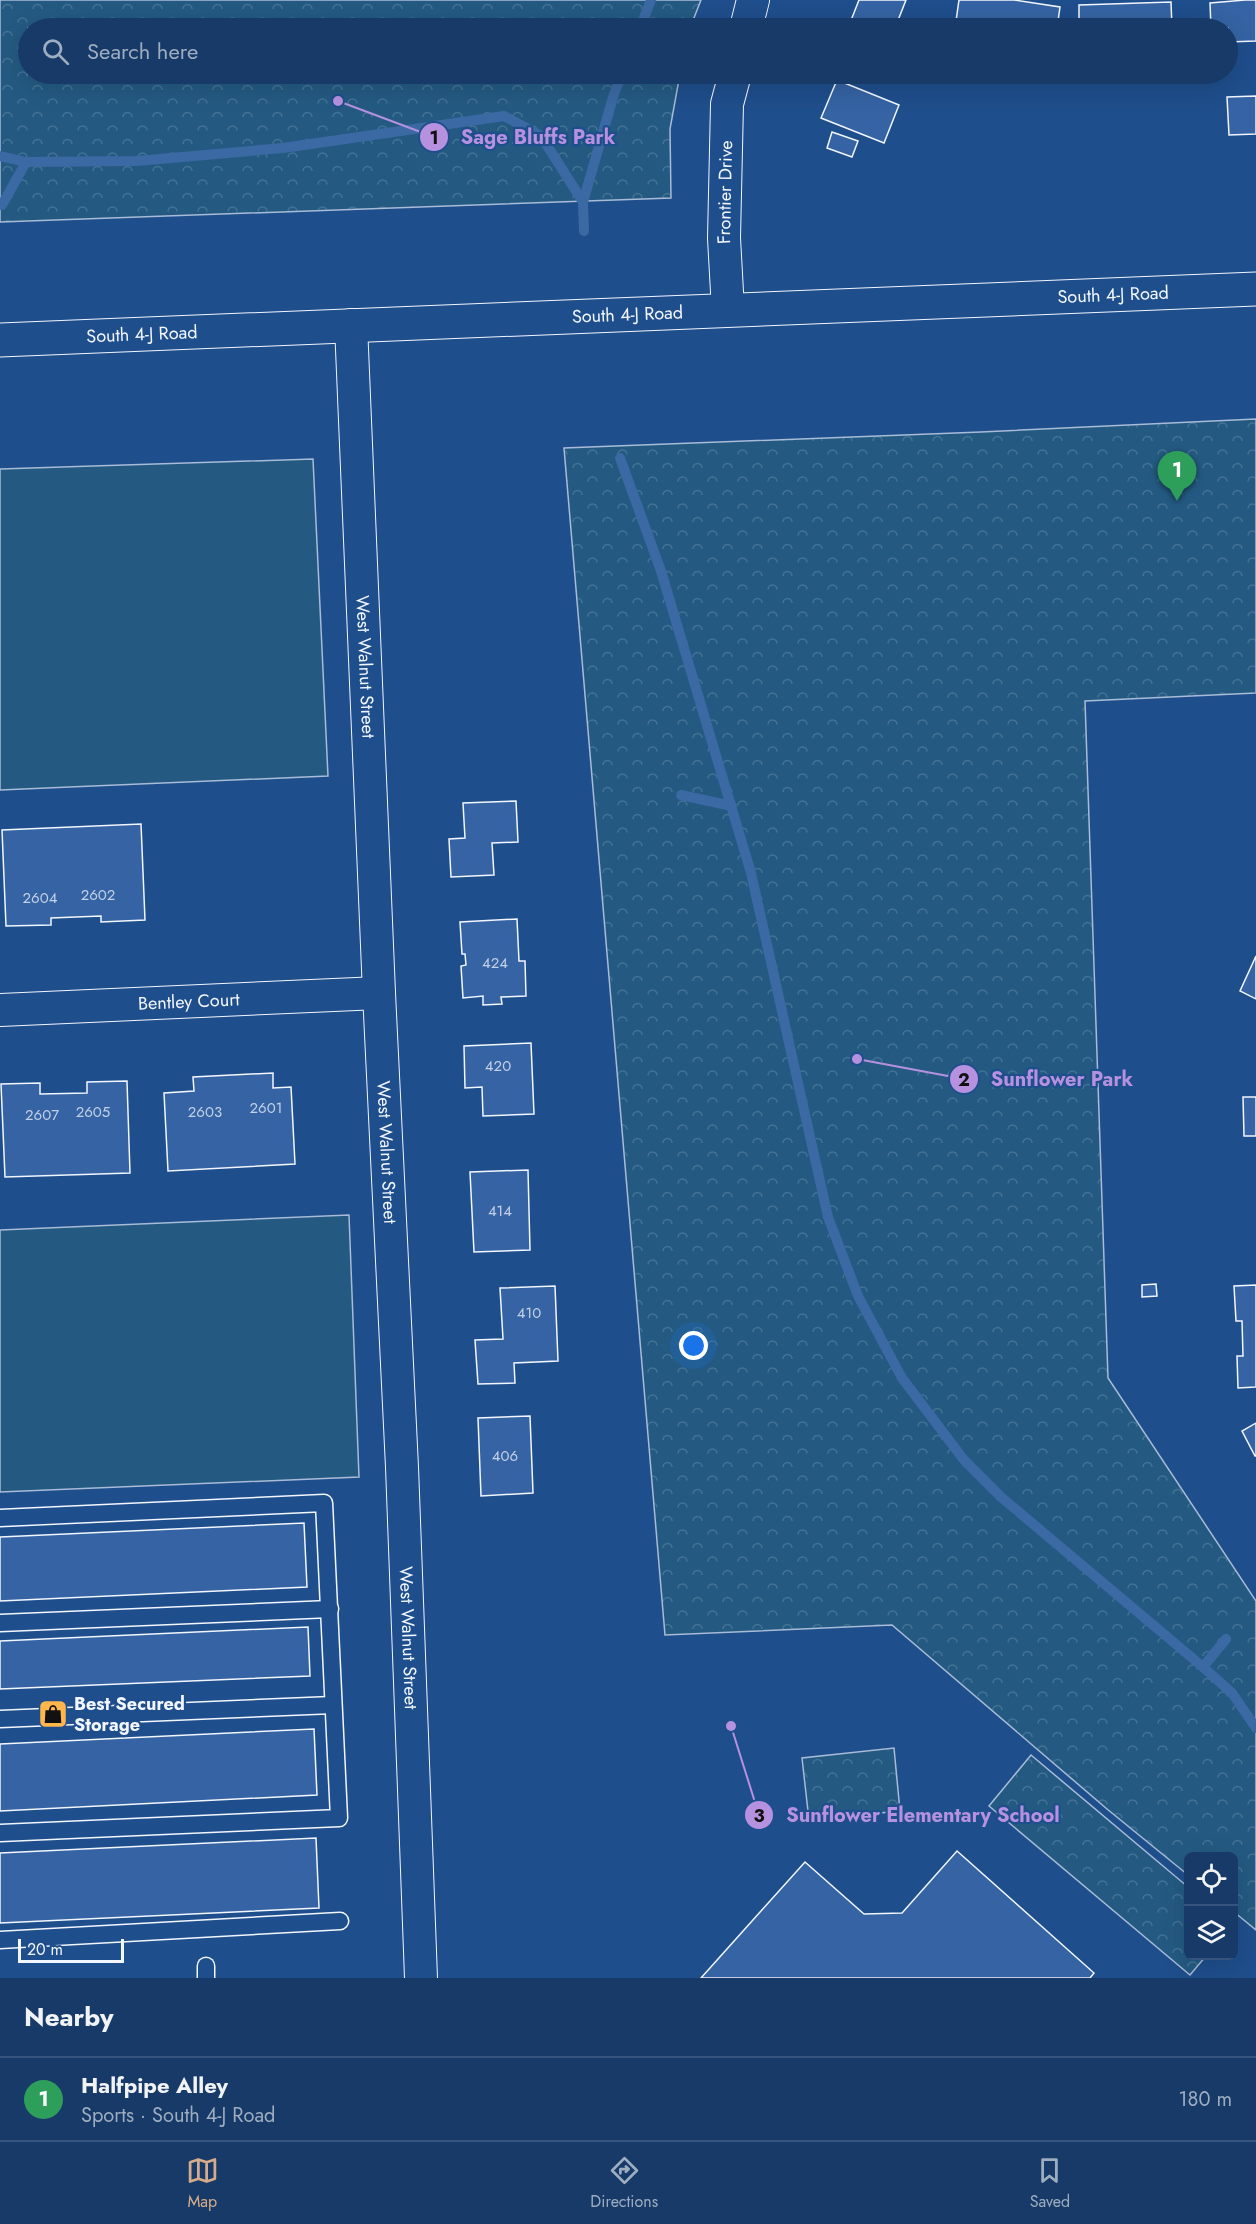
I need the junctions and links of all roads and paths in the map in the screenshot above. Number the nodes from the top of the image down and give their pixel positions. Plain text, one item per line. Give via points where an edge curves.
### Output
1 (753, 0) edge
2 (748, 18) edge
3 (732, 84) edge
4 (1256, 289) edge
5 (728, 310) junction
6 (351, 325) junction
7 (0, 340) edge
8 (379, 993) junction
9 (0, 1010) edge
10 (0, 1518) edge
11 (330, 1609) junction
12 (0, 1623) edge
13 (333, 1706) junction
14 (0, 1719) edge
15 (0, 1833) edge
16 (340, 1921) dead end
17 (0, 1940) edge
18 (421, 1978) edge

1 - 2 street
3 - 5 street, Frontier Drive via 727,104 724,238
4 - 5 main road, South 4-J Road
5 - 6 main road, South 4-J Road
6 - 7 main road, South 4-J Road
6 - 8 street, West Walnut Street
8 - 9 street, Bentley Court
8 - 18 street, West Walnut Street
10 - 11 lane via 324,1503
11 - 12 lane
11 - 13 lane
13 - 14 lane
13 - 15 lane via 339,1818
16 - 17 lane

